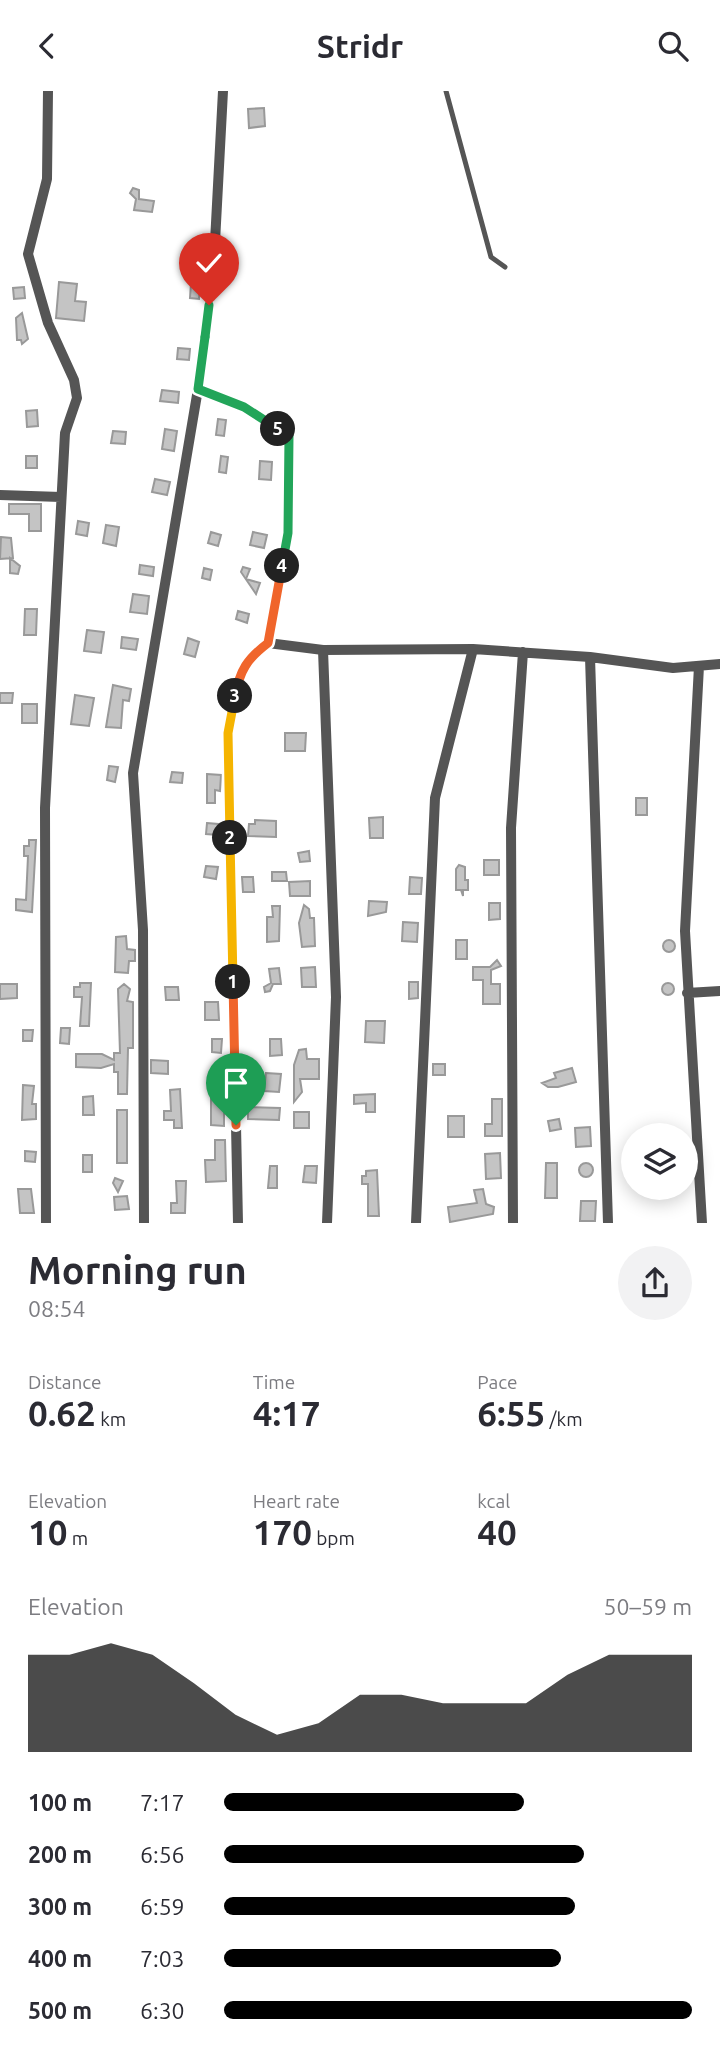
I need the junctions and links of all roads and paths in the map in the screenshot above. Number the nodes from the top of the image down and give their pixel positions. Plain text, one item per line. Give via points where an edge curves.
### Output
1 (48, 91) edge
2 (223, 91) edge
3 (446, 91) edge
4 (505, 267) dead end
5 (198, 389) junction
6 (0, 495) edge
7 (61, 496) junction
8 (268, 643) junction
9 (323, 649) junction
10 (473, 649) junction
11 (523, 652) junction
12 (590, 657) junction
13 (720, 664) edge
14 (699, 666) junction
15 (720, 991) edge
16 (687, 993) junction
17 (46, 1223) edge
18 (144, 1223) edge
19 (238, 1223) edge
20 (327, 1223) edge
21 (416, 1223) edge
22 (513, 1223) edge
23 (608, 1223) edge
24 (702, 1223) edge

1 - 7 street via 47,179 28,254 77,398 65,433
2 - 5 street via 214,261
3 - 4 lane via 491,257
5 - 8 street via 244,407 289,436 288,533
5 - 18 street via 133,773 143,930
6 - 7 street
7 - 17 street via 45,808
8 - 9 street
8 - 19 street via 247,659 239,675 228,733
9 - 10 street
9 - 20 street via 336,996
10 - 11 street
10 - 21 street via 435,798
11 - 12 street
11 - 22 street via 511,828
12 - 14 street
12 - 23 street
13 - 14 street
14 - 16 street via 685,931
15 - 16 street
16 - 24 street

